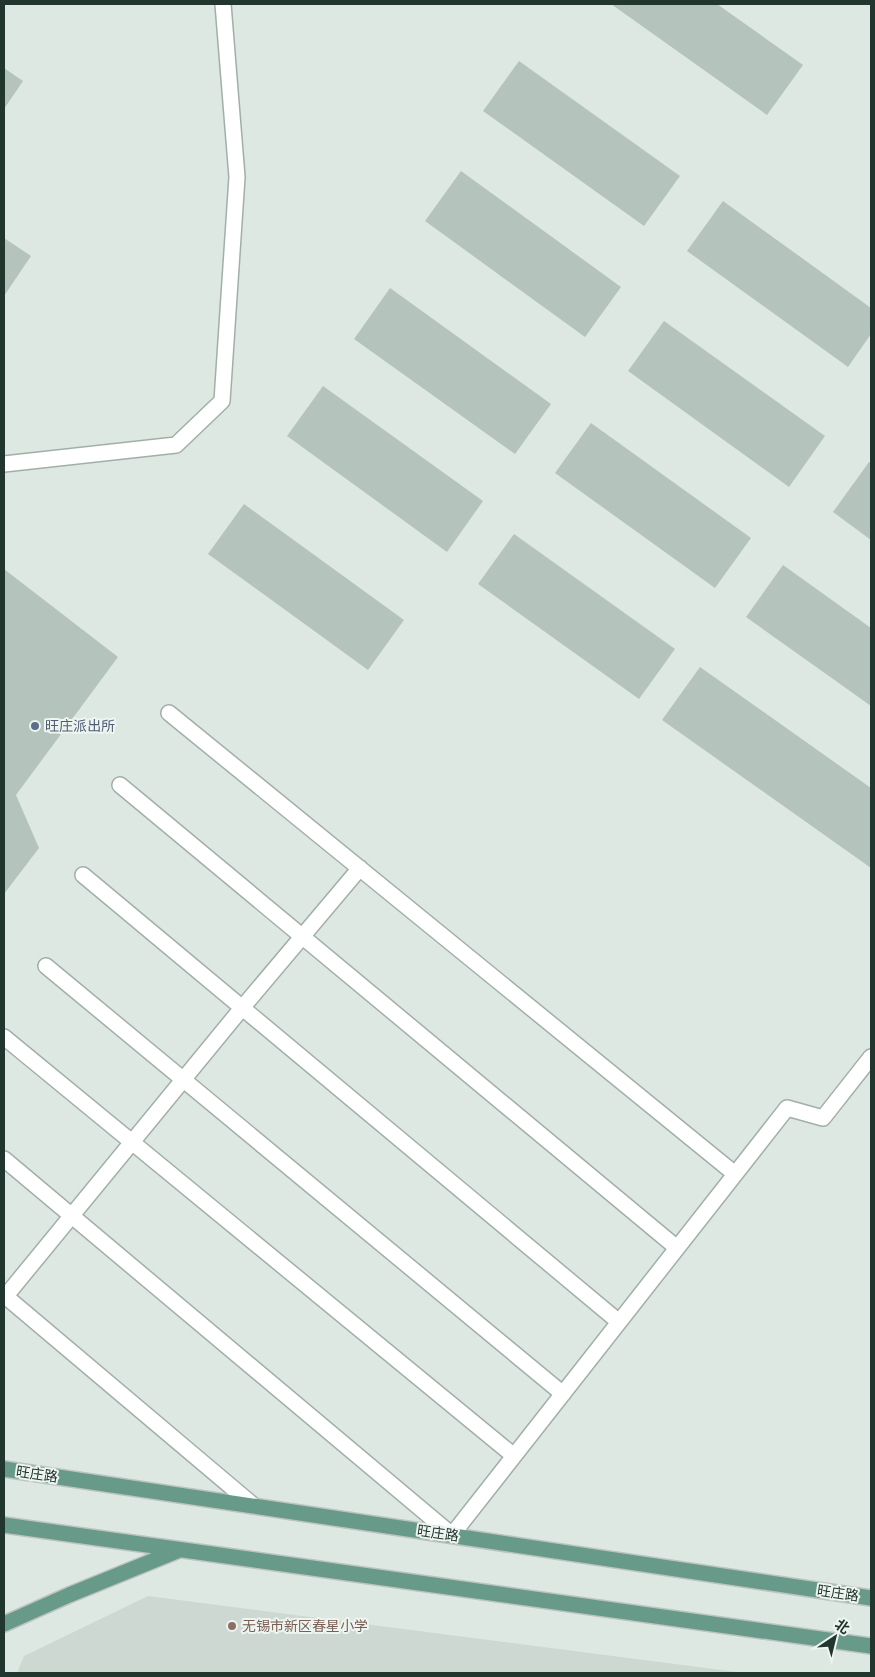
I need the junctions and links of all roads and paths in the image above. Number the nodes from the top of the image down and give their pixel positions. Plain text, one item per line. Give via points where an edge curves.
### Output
1 (223, 4) edge
2 (4, 464) edge
3 (169, 713) dead end
4 (120, 786) dead end
5 (360, 868) junction
6 (83, 875) dead end
7 (302, 937) junction
8 (46, 966) dead end
9 (242, 1008) junction
10 (4, 1037) edge
11 (871, 1057) edge
12 (184, 1079) junction
13 (132, 1142) junction
14 (4, 1160) edge
15 (735, 1174) junction
16 (71, 1216) junction
17 (677, 1248) junction
18 (5, 1296) edge
19 (619, 1322) junction
20 (563, 1394) junction
21 (514, 1456) junction
22 (4, 1469) edge
23 (254, 1506) junction
24 (4, 1526) edge
25 (452, 1535) junction
26 (179, 1550) junction
27 (871, 1598) edge
28 (4, 1624) edge
29 (871, 1646) edge

1 - 2 street via 237,177 222,401 176,445
3 - 5 street
4 - 7 street
5 - 7 street
5 - 15 street
6 - 9 street
7 - 9 street
7 - 17 street
8 - 12 street
9 - 12 street
9 - 19 street
10 - 13 street
11 - 15 street via 823,1118 787,1108
12 - 13 street
12 - 20 street
13 - 16 street
13 - 21 street
14 - 16 street
15 - 17 street
16 - 18 street
16 - 25 street
17 - 19 street
18 - 23 street
19 - 20 street
20 - 21 street
21 - 25 street
22 - 23 main road, 旺庄路
23 - 25 main road, 旺庄路
24 - 26 main road
25 - 27 main road, 旺庄路
26 - 28 main road
26 - 29 main road

